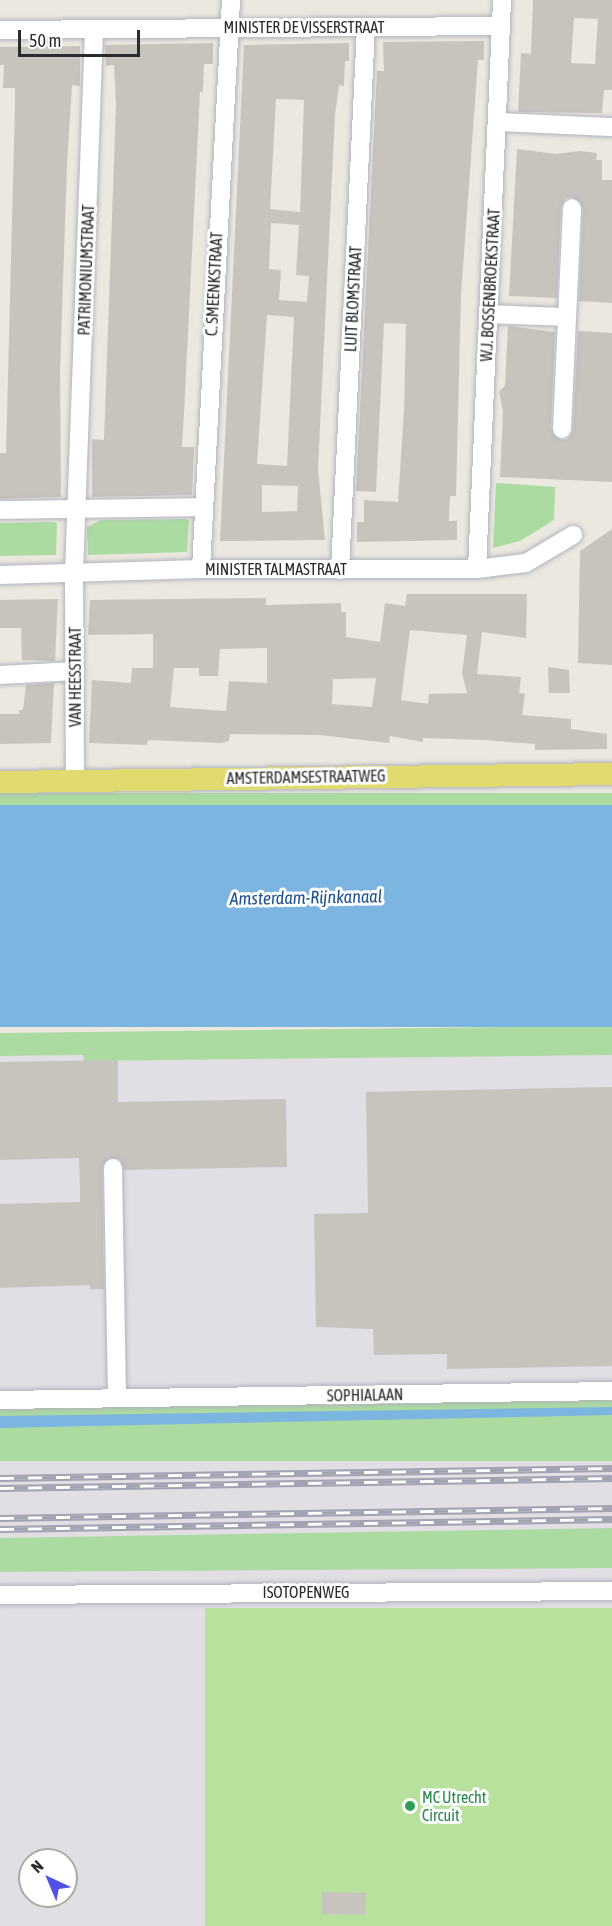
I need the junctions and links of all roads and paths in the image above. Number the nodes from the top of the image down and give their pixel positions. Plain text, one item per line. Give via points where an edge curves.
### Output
1 (231, 0) edge
2 (502, 0) edge
3 (501, 26) junction
4 (228, 27) junction
5 (366, 27) junction
6 (94, 29) junction
7 (0, 30) edge
8 (497, 122) junction
9 (612, 127) edge
10 (572, 208) dead end
11 (488, 314) junction
12 (567, 317) junction
13 (562, 429) dead end
14 (203, 507) junction
15 (0, 510) edge
16 (78, 510) junction
17 (573, 535) dead end
18 (201, 568) junction
19 (477, 569) junction
20 (340, 570) junction
21 (74, 573) junction
22 (0, 575) edge
23 (75, 671) junction
24 (0, 675) edge
25 (612, 774) edge
26 (75, 781) junction
27 (0, 782) edge
28 (113, 1168) dead end
29 (612, 1391) edge
30 (117, 1398) junction
31 (0, 1400) edge
32 (612, 1591) edge
33 (0, 1595) edge

1 - 4 street, C. SMEENKSTRAAT
2 - 3 street, W.J. BOSSENBROEKSTRAAT
3 - 5 street, MINISTER DE VISSERSTRAAT
3 - 8 street, W.J. BOSSENBROEKSTRAAT
4 - 5 street, MINISTER DE VISSERSTRAAT
4 - 6 street, MINISTER DE VISSERSTRAAT
4 - 14 street, C. SMEENKSTRAAT
5 - 20 street, LUIT BLOMSTRAAT
6 - 7 street, MINISTER DE VISSERSTRAAT
6 - 16 street, PATRIMONIUMSTRAAT
8 - 9 street
8 - 11 street, W.J. BOSSENBROEKSTRAAT
10 - 12 street
11 - 12 street
11 - 19 street, W.J. BOSSENBROEKSTRAAT
12 - 13 street
14 - 16 street
14 - 18 street, C. SMEENKSTRAAT
15 - 16 street
16 - 21 street
17 - 19 street, MINISTER TALMASTRAAT via 526,563
18 - 20 street, MINISTER TALMASTRAAT
18 - 21 street, MINISTER TALMASTRAAT
19 - 20 street, MINISTER TALMASTRAAT
21 - 22 street, MINISTER TALMASTRAAT
21 - 23 street, VAN HEESSTRAAT
23 - 24 street
23 - 26 street, VAN HEESSTRAAT
25 - 26 main road, AMSTERDAMSESTRAATWEG
26 - 27 main road, AMSTERDAMSESTRAATWEG
28 - 30 street
29 - 30 street, SOPHIALAAN
30 - 31 street, SOPHIALAAN
32 - 33 street, ISOTOPENWEG

